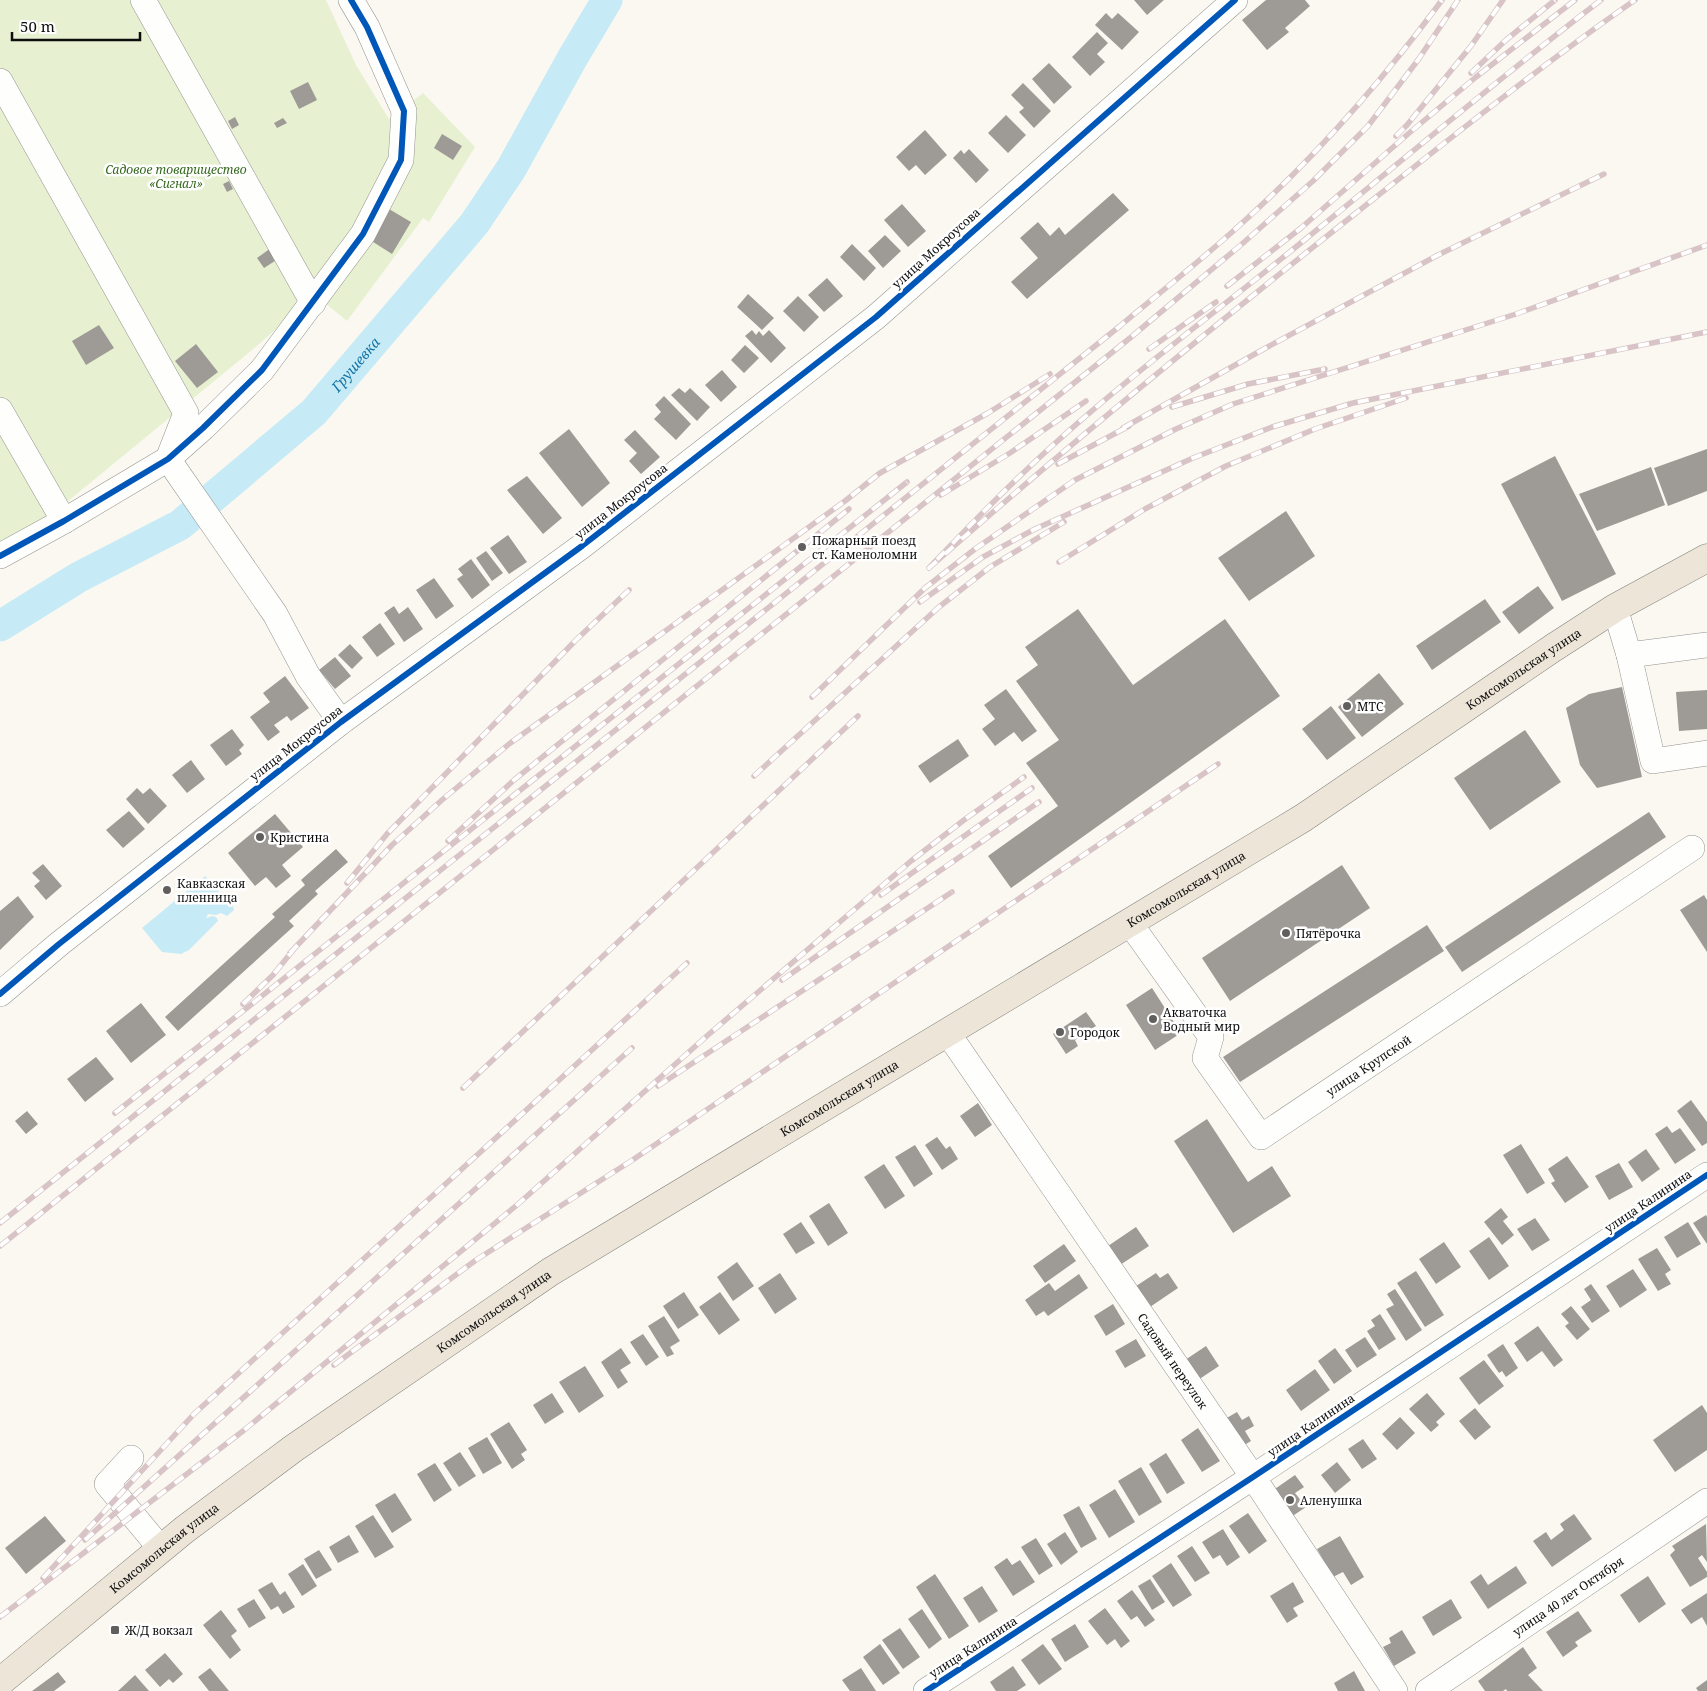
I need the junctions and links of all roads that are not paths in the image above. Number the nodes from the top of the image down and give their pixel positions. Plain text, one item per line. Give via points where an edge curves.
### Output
1 (144, 0) edge
2 (351, 0) edge
3 (1235, 0) edge
4 (0, 81) edge
5 (313, 303) junction
6 (0, 410) edge
7 (168, 459) junction
8 (64, 521) junction
9 (0, 556) edge
10 (1707, 558) edge
11 (1615, 608) junction
12 (1707, 645) edge
13 (1629, 655) junction
14 (341, 722) junction
15 (1707, 753) edge
16 (1692, 848) dead end
17 (1129, 922) junction
18 (0, 994) edge
19 (947, 1032) junction
20 (1707, 1175) edge
21 (131, 1458) dead end
22 (1253, 1477) junction
23 (1707, 1501) edge
24 (161, 1549) junction
25 (0, 1682) edge
26 (926, 1691) edge
27 (1395, 1691) edge
28 (1428, 1691) edge

1 - 5 street
2 - 5 street via 367,27 404,111 401,160 363,234
3 - 14 street, улица Мокроусова via 876,317 582,546
4 - 7 street via 186,413
5 - 7 street via 262,370
6 - 8 street
7 - 8 street
7 - 14 street via 275,614 308,676
8 - 9 street
10 - 11 main road, Комсомольская улица
11 - 13 street
11 - 17 main road, Комсомольская улица via 1303,818
12 - 13 street
13 - 15 street via 1653,761
14 - 18 street, улица Мокроусова
16 - 17 street, улица Крупской via 1261,1137 1205,1058 1211,1037
17 - 19 main road, Комсомольская улица
19 - 22 street, Садовый переулок
19 - 24 main road, Комсомольская улица via 550,1272 294,1448
20 - 22 street, улица Калинина
21 - 24 street via 107,1484
22 - 26 street, улица Калинина
22 - 27 street, Садовый переулок
23 - 28 street, улица 40 лет Октября
24 - 25 main road, Комсомольская улица

